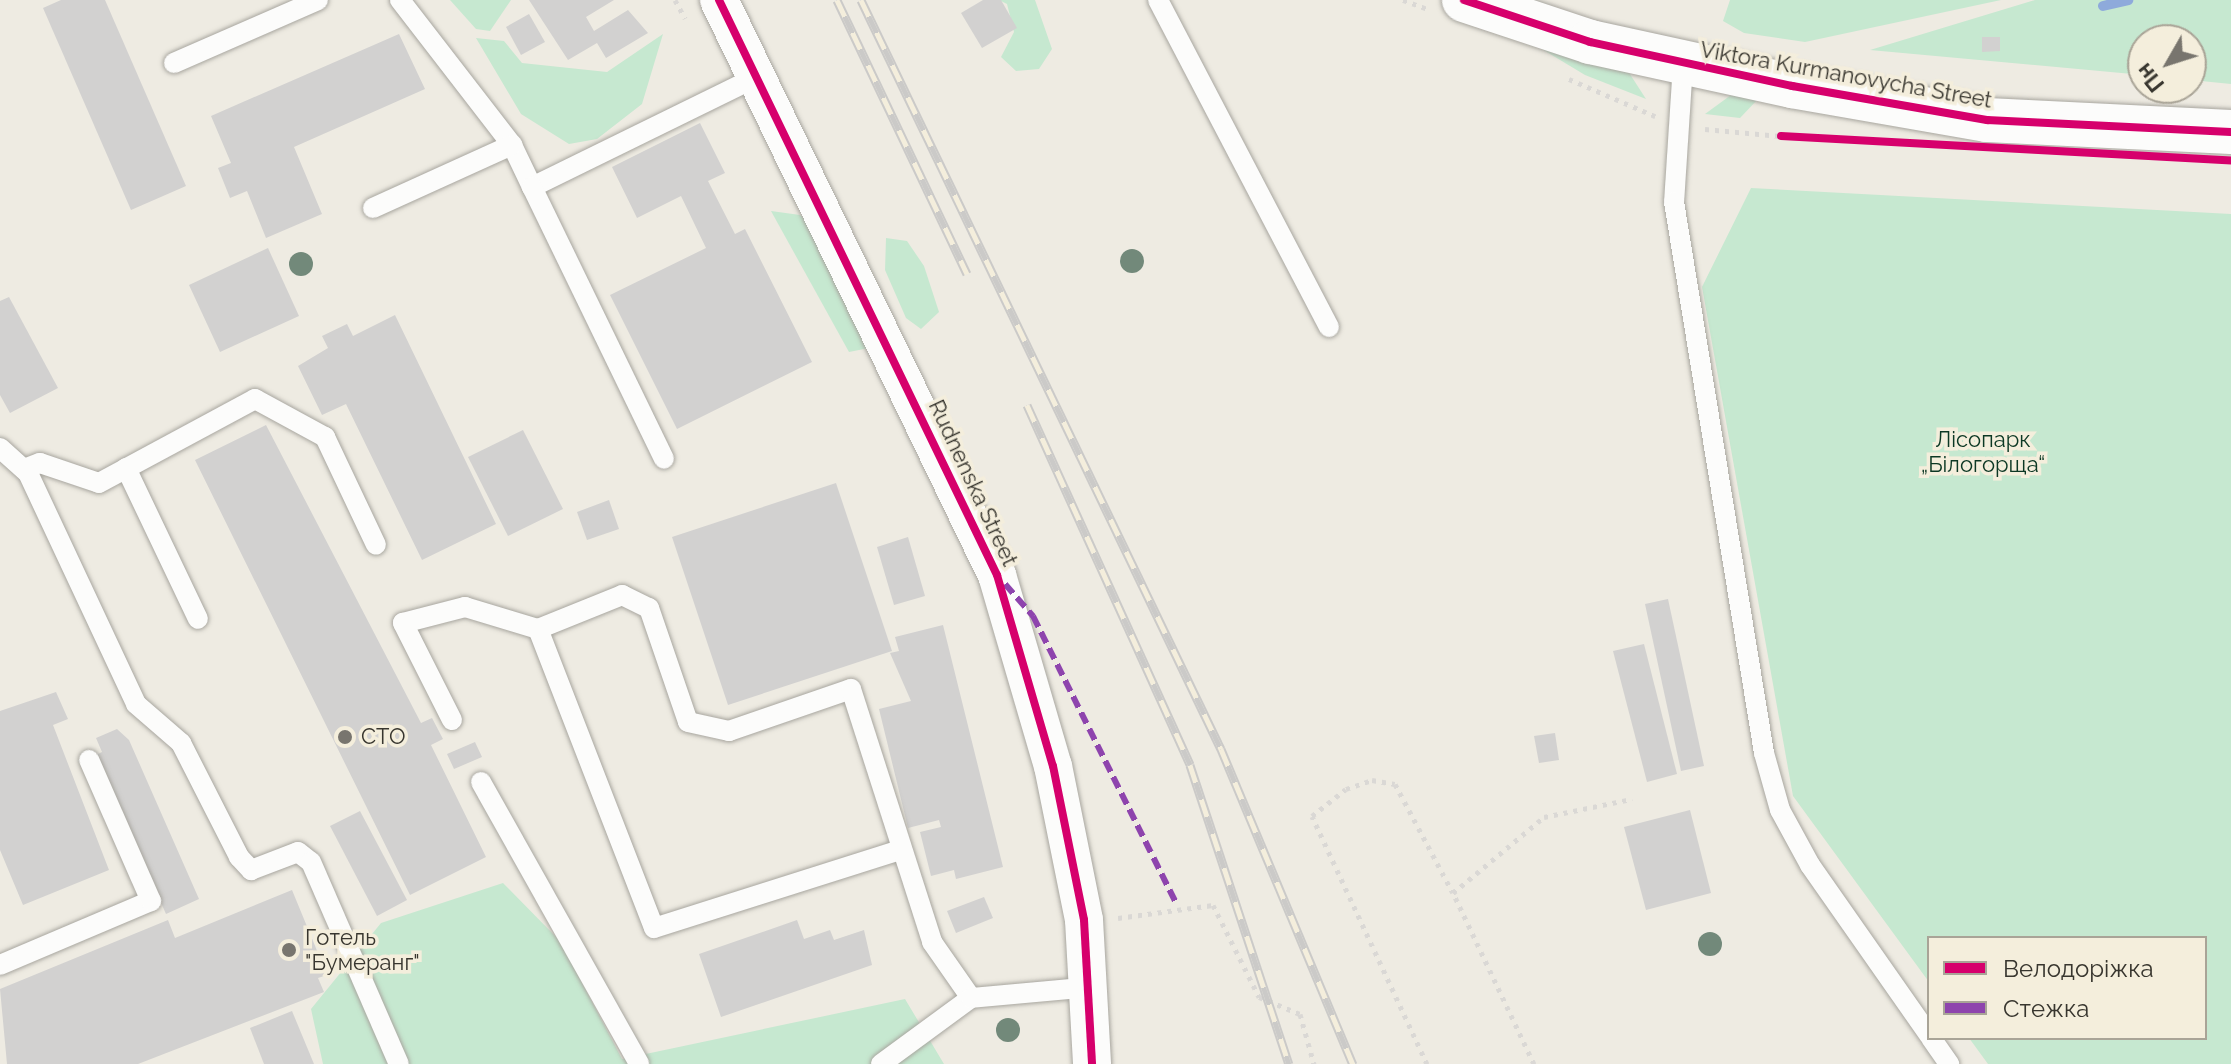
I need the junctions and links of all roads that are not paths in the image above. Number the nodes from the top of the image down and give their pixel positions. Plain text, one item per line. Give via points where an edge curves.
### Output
1 (318, 0) edge
2 (400, 0) edge
3 (719, 0) edge
4 (1158, 0) edge
5 (1474, 2) edge
6 (174, 63) dead end
7 (1683, 64) junction
8 (759, 76) junction
9 (2231, 132) edge
10 (512, 145) junction
11 (532, 187) junction
12 (373, 208) dead end
13 (1329, 327) dead end
14 (0, 448) edge
15 (664, 459) dead end
16 (126, 468) junction
17 (24, 469) junction
18 (376, 545) dead end
19 (198, 619) dead end
20 (538, 629) junction
21 (452, 720) dead end
22 (89, 760) dead end
23 (481, 782) dead end
24 (900, 850) junction
25 (0, 965) edge
26 (1091, 987) junction
27 (971, 998) junction
28 (1927, 1033) edge
29 (1932, 1040) edge
30 (399, 1064) edge
31 (639, 1064) edge
32 (881, 1064) edge
33 (1092, 1064) edge
34 (1949, 1064) edge

1 - 6 lane
2 - 10 lane
3 - 8 street, Rudnenska Street
4 - 13 lane
5 - 7 street, Viktora Kurmanovycha Street
7 - 9 street, Viktora Kurmanovycha Street via 1987,120
7 - 28 lane via 1674,202 1764,753 1780,810 1810,865
8 - 11 lane
8 - 26 street, Rudnenska Street via 997,575 1053,766
10 - 11 lane
10 - 12 lane
11 - 15 lane
14 - 17 lane
16 - 17 lane via 99,483 40,463
16 - 18 lane via 255,399 325,437
16 - 19 lane
17 - 30 lane via 136,704 181,743 239,857 251,870 298,852 311,862
20 - 21 lane via 465,607 403,623
20 - 24 lane via 654,928
20 - 24 lane via 622,595 649,608 688,722 729,731 851,689
22 - 25 lane via 151,901
23 - 31 lane
24 - 27 lane via 932,942
26 - 27 lane
26 - 33 street, Rudnenska Street
27 - 32 lane
29 - 34 lane

